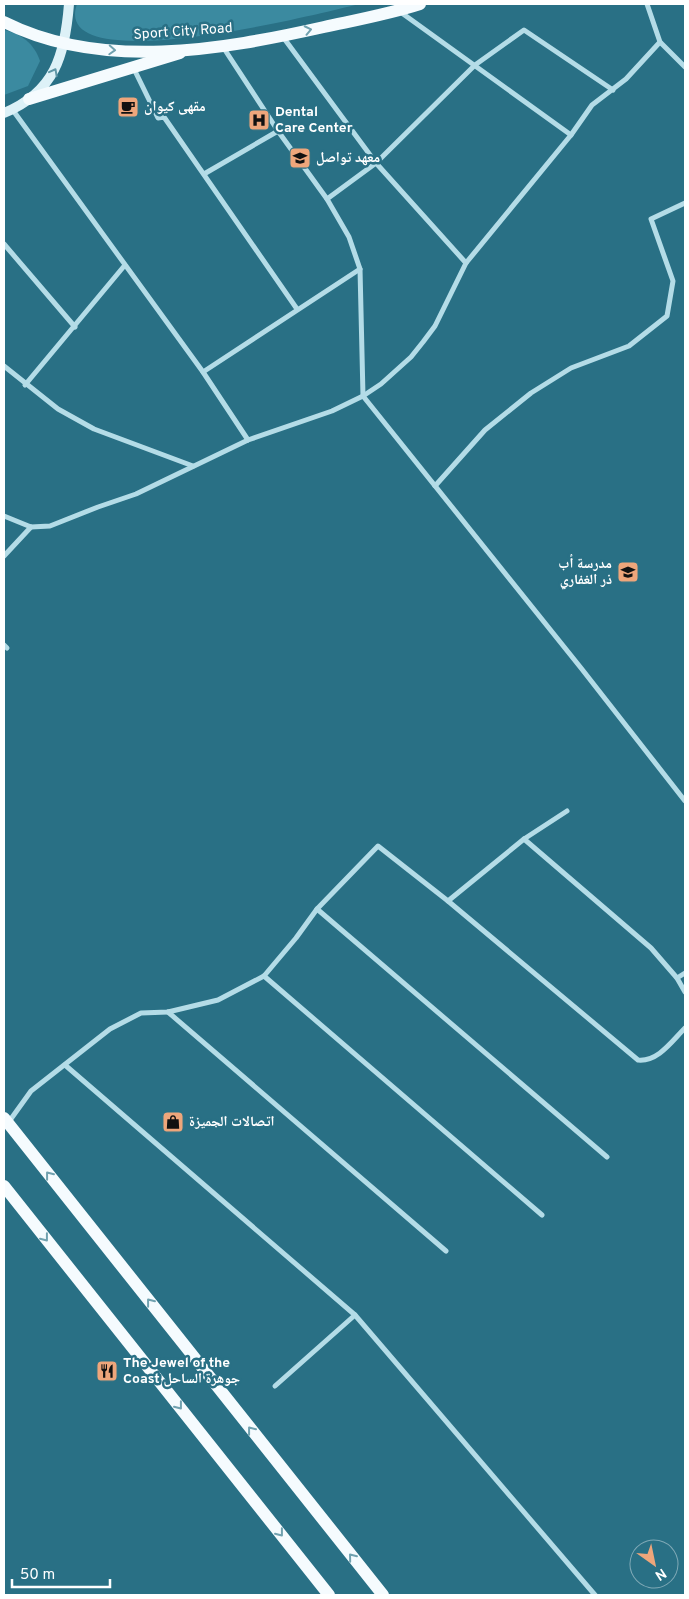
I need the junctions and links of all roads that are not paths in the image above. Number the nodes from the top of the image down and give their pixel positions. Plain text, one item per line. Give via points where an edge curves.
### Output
1 (69, 4) edge
2 (420, 4) edge
3 (647, 4) edge
4 (398, 10) junction
5 (4, 22) edge
6 (282, 36) junction
7 (660, 42) junction
8 (64, 44) junction
9 (222, 47) junction
10 (194, 48) junction
11 (475, 64) junction
12 (685, 67) edge
13 (134, 69) junction
14 (613, 90) junction
15 (29, 99) junction
16 (8, 111) edge
17 (278, 131) junction
18 (571, 134) junction
19 (376, 163) junction
20 (204, 174) junction
21 (327, 199) junction
22 (685, 203) edge
23 (4, 244) edge
24 (466, 263) junction
25 (125, 265) junction
26 (360, 269) junction
27 (298, 309) junction
28 (75, 328) junction
29 (4, 366) edge
30 (203, 372) junction
31 (25, 385) junction
32 (363, 396) junction
33 (248, 440) junction
34 (193, 466) junction
35 (436, 486) junction
36 (4, 516) edge
37 (31, 527) junction
38 (4, 556) edge
39 (685, 801) edge
40 (567, 811) dead end
41 (524, 839) junction
42 (448, 902) junction
43 (317, 909) junction
44 (685, 973) edge
45 (264, 976) junction
46 (677, 978) junction
47 (685, 992) edge
48 (168, 1012) junction
49 (685, 1028) edge
50 (65, 1064) junction
51 (6, 1120) edge
52 (606, 1157) dead end
53 (4, 1186) edge
54 (542, 1214) dead end
55 (446, 1251) dead end
56 (355, 1315) junction
57 (275, 1386) dead end
58 (329, 1595) edge
59 (382, 1595) edge
60 (595, 1595) edge

1 - 8 main road
2 - 4 main road, Sport City Road
3 - 7 street
6 -> 4 main road, Sport City Road
4 - 11 street
5 - 8 main road, Sport City Road
6 - 9 main road, Sport City Road
6 - 19 street
7 - 12 street
7 - 14 street
8 -> 10 main road, Sport City Road via 137,51
15 -> 8 main road via 50,80
9 - 10 main road, Sport City Road
9 - 17 street
10 - 13 main road
11 - 14 street via 524,30
11 - 18 street
11 - 19 street
13 - 15 main road
13 - 20 street via 158,118 164,118
14 - 18 street via 592,105
15 - 16 main road
16 - 25 street
17 - 20 street
17 - 21 street
18 - 24 street
19 - 21 street
19 - 24 street
20 - 27 street
21 - 26 street via 349,237
22 - 35 street via 651,219 673,281 667,316 629,346 571,368 530,393 486,430
23 - 28 street
24 - 32 street via 435,326 423,342 396,371
25 - 28 street
25 - 30 street
26 - 27 street
26 - 32 street
27 - 30 street
28 - 31 street
29 - 31 street
30 - 33 street
31 - 34 street via 94,429
32 - 33 street via 332,411
32 - 35 street
33 - 34 street
34 - 37 street via 136,494 50,526
35 - 39 street
36 - 37 street
37 - 38 street
40 - 41 street
41 - 42 street
41 - 46 street via 651,948
42 - 43 street via 378,846
42 - 49 street via 638,1060 654,1058
43 - 45 street
43 - 52 street
44 - 46 street
45 - 48 street via 218,1000
45 - 54 street
46 - 47 street
48 - 50 street via 141,1014 110,1030
48 - 55 street
50 - 51 street via 31,1091
50 - 56 street
59 -> 51 main road
53 -> 58 main road
56 - 57 street
56 - 60 street

